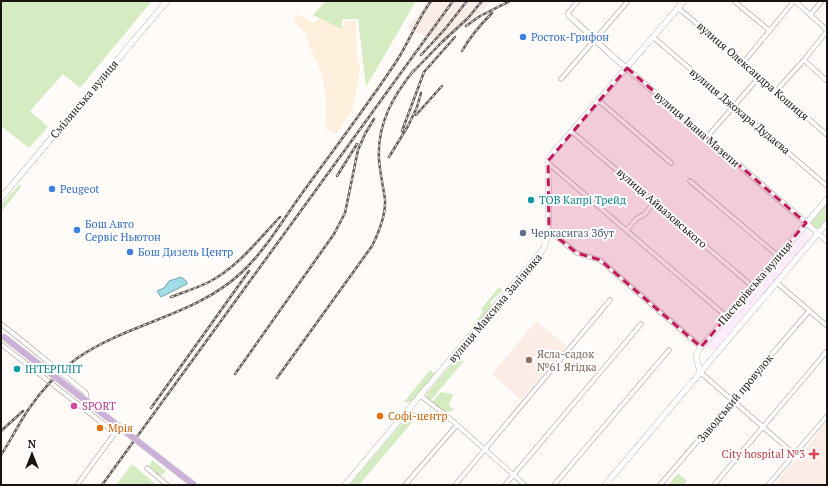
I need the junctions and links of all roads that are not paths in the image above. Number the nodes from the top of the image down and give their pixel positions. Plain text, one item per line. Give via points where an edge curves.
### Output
1 (167, 1) edge
2 (578, 1) edge
3 (628, 1) edge
4 (684, 1) edge
5 (734, 1) edge
6 (794, 1) edge
7 (822, 1) edge
8 (678, 8) junction
9 (810, 15) junction
10 (569, 16) joint
11 (827, 30) edge
12 (770, 31) junction
13 (653, 37) junction
14 (595, 39) junction
15 (804, 60) junction
16 (743, 63) junction
17 (627, 68) junction
18 (760, 76) junction
19 (561, 79) dead end
20 (827, 81) edge
21 (776, 91) junction
22 (598, 100) junction
23 (734, 106) junction
24 (571, 131) junction
25 (827, 135) edge
26 (707, 137) junction
27 (548, 164) junction
28 (671, 164) dead end
29 (690, 181) dead end
30 (827, 186) edge
31 (1, 198) edge
32 (827, 199) edge
33 (654, 202) junction
34 (806, 223) junction
35 (827, 223) edge
36 (627, 230) junction
37 (549, 231) junction
38 (818, 233) junction
39 (827, 241) edge
40 (778, 256) junction
41 (776, 282) junction
42 (752, 286) junction
43 (610, 300) dead end
44 (809, 311) junction
45 (726, 316) junction
46 (1, 324) edge
47 (641, 324) dead end
48 (827, 326) edge
49 (4, 337) dead end
50 (1, 344) edge
51 (27, 344) junction
52 (701, 347) junction
53 (669, 350) dead end
54 (827, 351) edge
55 (18, 357) junction
56 (700, 372) junction
57 (421, 396) junction
58 (87, 399) junction
59 (732, 400) junction
60 (89, 412) junction
61 (827, 416) edge
62 (110, 418) junction
63 (105, 425) junction
64 (457, 425) junction
65 (763, 427) junction
66 (115, 433) junction
67 (485, 449) junction
68 (794, 454) junction
69 (147, 468) dead end
70 (513, 475) junction
71 (76, 485) edge
72 (168, 485) edge
73 (194, 485) edge
74 (346, 485) edge
75 (405, 485) edge
76 (455, 485) edge
77 (505, 485) edge
78 (525, 485) edge
79 (554, 485) edge
80 (605, 485) edge
81 (660, 485) edge
82 (714, 485) edge
83 (768, 485) edge

1 - 31 main road, Смілянська вулиця
2 - 10 street via 568,13
3 - 14 street
4 - 8 main road
5 - 12 street
6 - 9 street
6 - 12 street
7 - 9 street
8 - 13 main road
8 - 16 street, вулиця Олександра Кошиця
9 - 11 street
10 - 14 street, вулиця Івана Мазепи
11 - 15 street
12 - 16 street
13 - 17 main road
13 - 23 street, вулиця Джохара Дудаєва
14 - 17 street, вулиця Івана Мазепи
14 - 19 street
15 - 20 street
15 - 21 street
16 - 18 street, вулиця Олександра Кошиця
17 - 22 main road
17 - 26 street, вулиця Івана Мазепи
18 - 21 street, вулиця Олександра Кошиця
18 - 23 street
21 - 25 street, вулиця Олександра Кошиця
22 - 24 main road
22 - 28 street
23 - 26 street
23 - 30 street, вулиця Джохара Дудаєва
24 - 27 main road via 551,155
24 - 33 street, вулиця Айвазовського
26 - 34 street, вулиця Івана Мазепи
27 - 36 street
27 - 37 main road, вулиця Максима Залізняка
29 - 40 street
32 - 34 main road, Пастерівська вулиця
33 - 36 street
33 - 42 street, вулиця Айвазовського
34 - 38 street, вулиця Івана Мазепи
34 - 40 main road, Пастерівська вулиця
35 - 38 main road, Пастерівська вулиця
36 - 45 street
37 - 52 street via 577,252 600,260
37 - 57 main road, вулиця Максима Залізняка via 544,248 537,258
38 - 39 street, вулиця Івана Мазепи
38 - 41 main road, Пастерівська вулиця
40 - 42 main road, Пастерівська вулиця
41 - 44 street
41 - 56 main road, Пастерівська вулиця
42 - 45 main road, Пастерівська вулиця
43 - 67 street
44 - 48 street
44 - 59 street, Заводський провулок
45 - 52 main road, Пастерівська вулиця
46 - 51 street
47 - 70 street
49 - 73 main road, bridge
50 - 55 street
51 - 55 street
51 - 58 street via 86,393
52 - 56 main road via 696,356
53 - 79 street
54 - 65 street
55 - 60 street
56 - 59 street
56 - 80 main road, Пастерівська вулиця
57 - 64 street
57 - 74 main road, вулиця Максима Залізняка
58 - 60 street
58 - 62 street
59 - 65 street
59 - 81 street, Заводський провулок
60 - 63 street
61 - 68 street
62 - 63 street
62 - 66 street via 120,425
63 - 66 street
64 - 67 street
64 - 75 street
65 - 68 street
65 - 82 street
66 - 71 street
67 - 70 street
67 - 76 street
68 - 83 street
69 - 72 street
70 - 77 street
70 - 78 street

